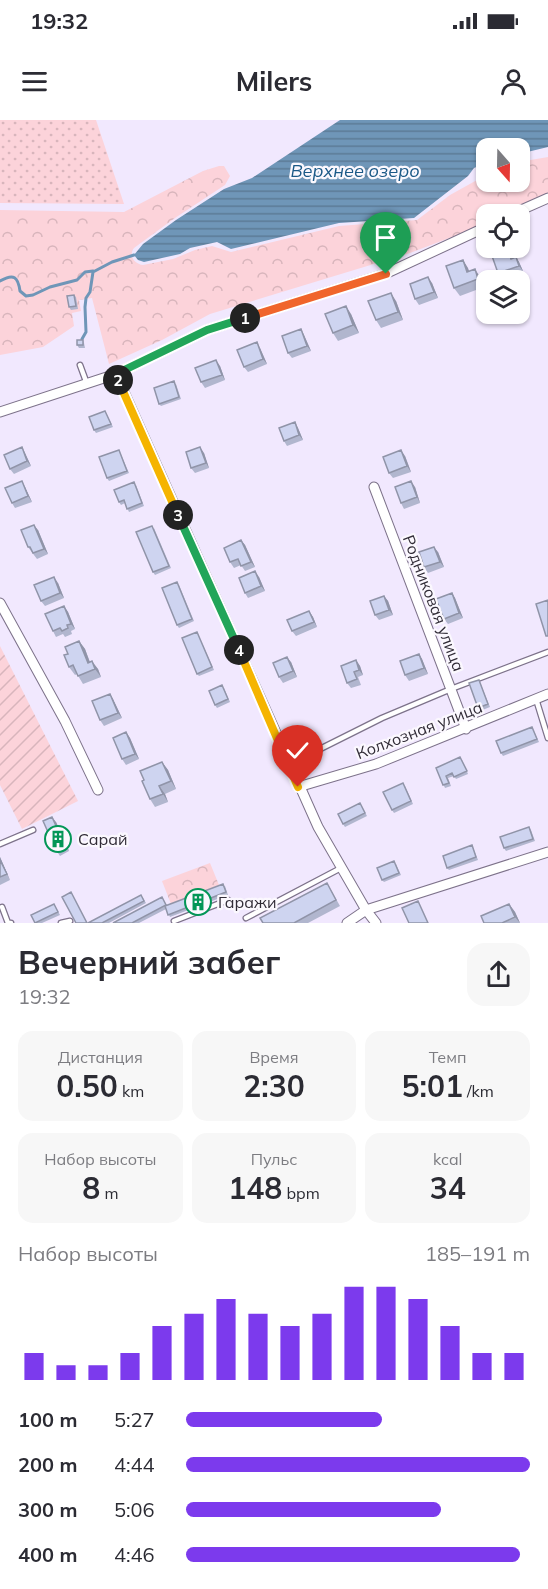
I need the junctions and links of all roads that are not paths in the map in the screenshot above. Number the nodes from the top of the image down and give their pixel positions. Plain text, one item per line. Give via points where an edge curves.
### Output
1 (548, 198) edge
2 (530, 206) edge
3 (476, 232) edge
4 (80, 365) dead end
5 (116, 374) junction
6 (87, 384) junction
7 (0, 412) edge
8 (374, 487) dead end
9 (0, 603) edge
10 (548, 652) edge
11 (451, 689) junction
12 (548, 694) edge
13 (536, 699) junction
14 (466, 729) junction
15 (548, 738) edge
16 (297, 783) junction
17 (98, 790) dead end
18 (33, 830) dead end
19 (0, 844) edge
20 (548, 852) edge
21 (341, 868) junction
22 (228, 900) dead end
23 (2, 907) dead end
24 (366, 910) junction
25 (191, 915) junction
26 (246, 918) dead end
27 (69, 921) dead end
28 (174, 921) dead end
29 (11, 923) edge
30 (61, 923) edge
31 (194, 923) edge
32 (347, 923) edge
33 (376, 923) edge

1 - 2 street
3 - 5 street via 386,274 207,330
4 - 6 lane
5 - 6 street
5 - 16 street
6 - 7 street
8 - 11 street, Родниковая улица
9 - 17 street
10 - 11 lane
11 - 14 street, Родниковая улица
11 - 16 lane via 312,753
12 - 13 street, Колхозная улица
13 - 14 street, Колхозная улица
13 - 15 lane
14 - 16 street, Колхозная улица via 376,764
16 - 21 street
18 - 19 lane
20 - 24 street
21 - 24 street
21 - 26 lane
22 - 25 lane
23 - 29 lane
24 - 32 street
24 - 33 street
25 - 28 lane
25 - 31 lane
27 - 30 lane

